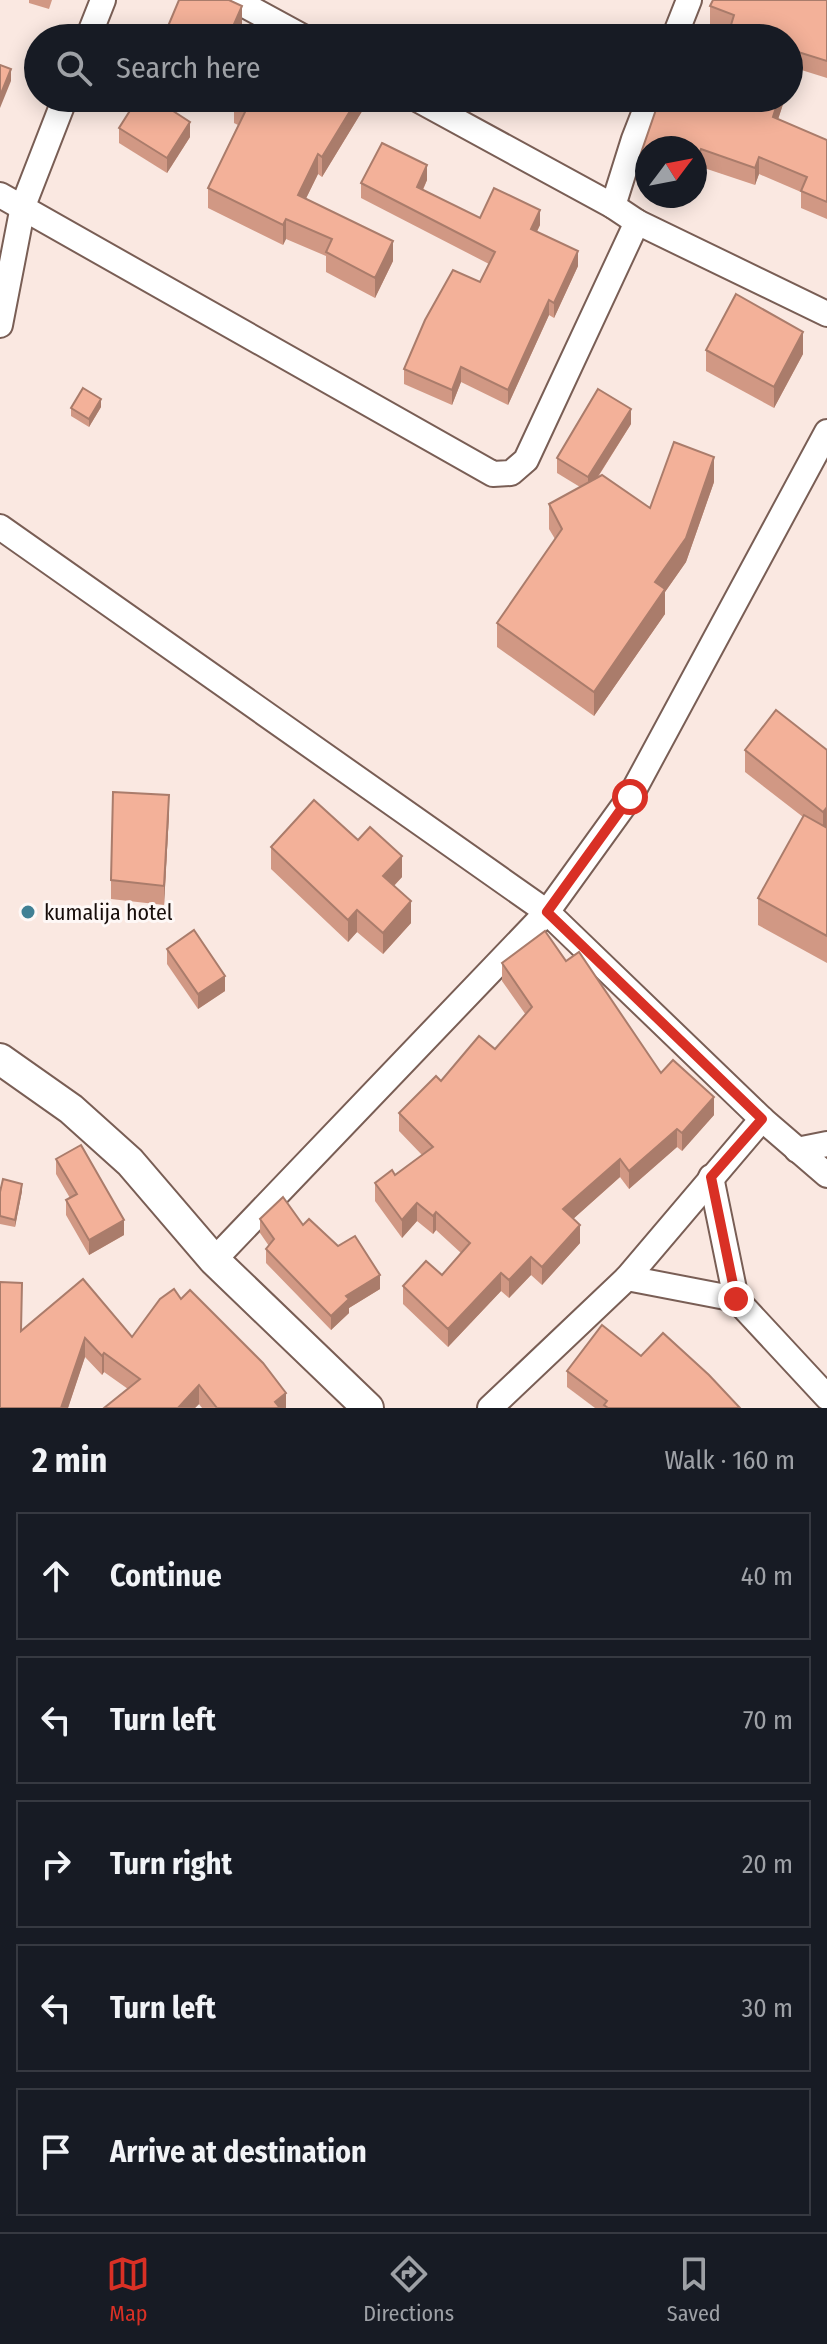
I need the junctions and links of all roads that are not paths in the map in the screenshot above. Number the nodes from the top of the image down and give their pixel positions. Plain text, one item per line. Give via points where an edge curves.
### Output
1 (103, 0) edge
2 (235, 0) edge
3 (689, 0) edge
4 (94, 24) edge
5 (279, 24) edge
6 (680, 24) edge
7 (60, 112) edge
8 (441, 112) edge
9 (645, 112) edge
10 (0, 195) edge
11 (23, 206) junction
12 (613, 206) junction
13 (637, 222) junction
14 (827, 314) edge
15 (0, 325) edge
16 (827, 432) edge
17 (0, 527) edge
18 (547, 912) junction
19 (0, 1059) edge
20 (762, 1119) junction
21 (827, 1144) edge
22 (797, 1150) junction
23 (827, 1175) edge
24 (711, 1177) junction
25 (214, 1260) junction
26 (627, 1278) junction
27 (736, 1299) junction
28 (827, 1397) edge
29 (368, 1408) edge
30 (490, 1408) edge

1 - 4 street
2 - 5 street
3 - 6 street
7 - 11 street
8 - 12 street
9 - 12 street
10 - 11 street
11 - 13 street via 493,474 511,473 526,460
11 - 15 street
12 - 13 street
13 - 14 street
16 - 18 street via 630,797
17 - 18 street
18 - 20 street
18 - 25 street
19 - 25 street via 71,1109 130,1162
20 - 22 street
20 - 24 street
21 - 22 street
22 - 23 street
24 - 26 street
24 - 27 street
25 - 29 street
26 - 27 street
26 - 30 street
27 - 28 street

